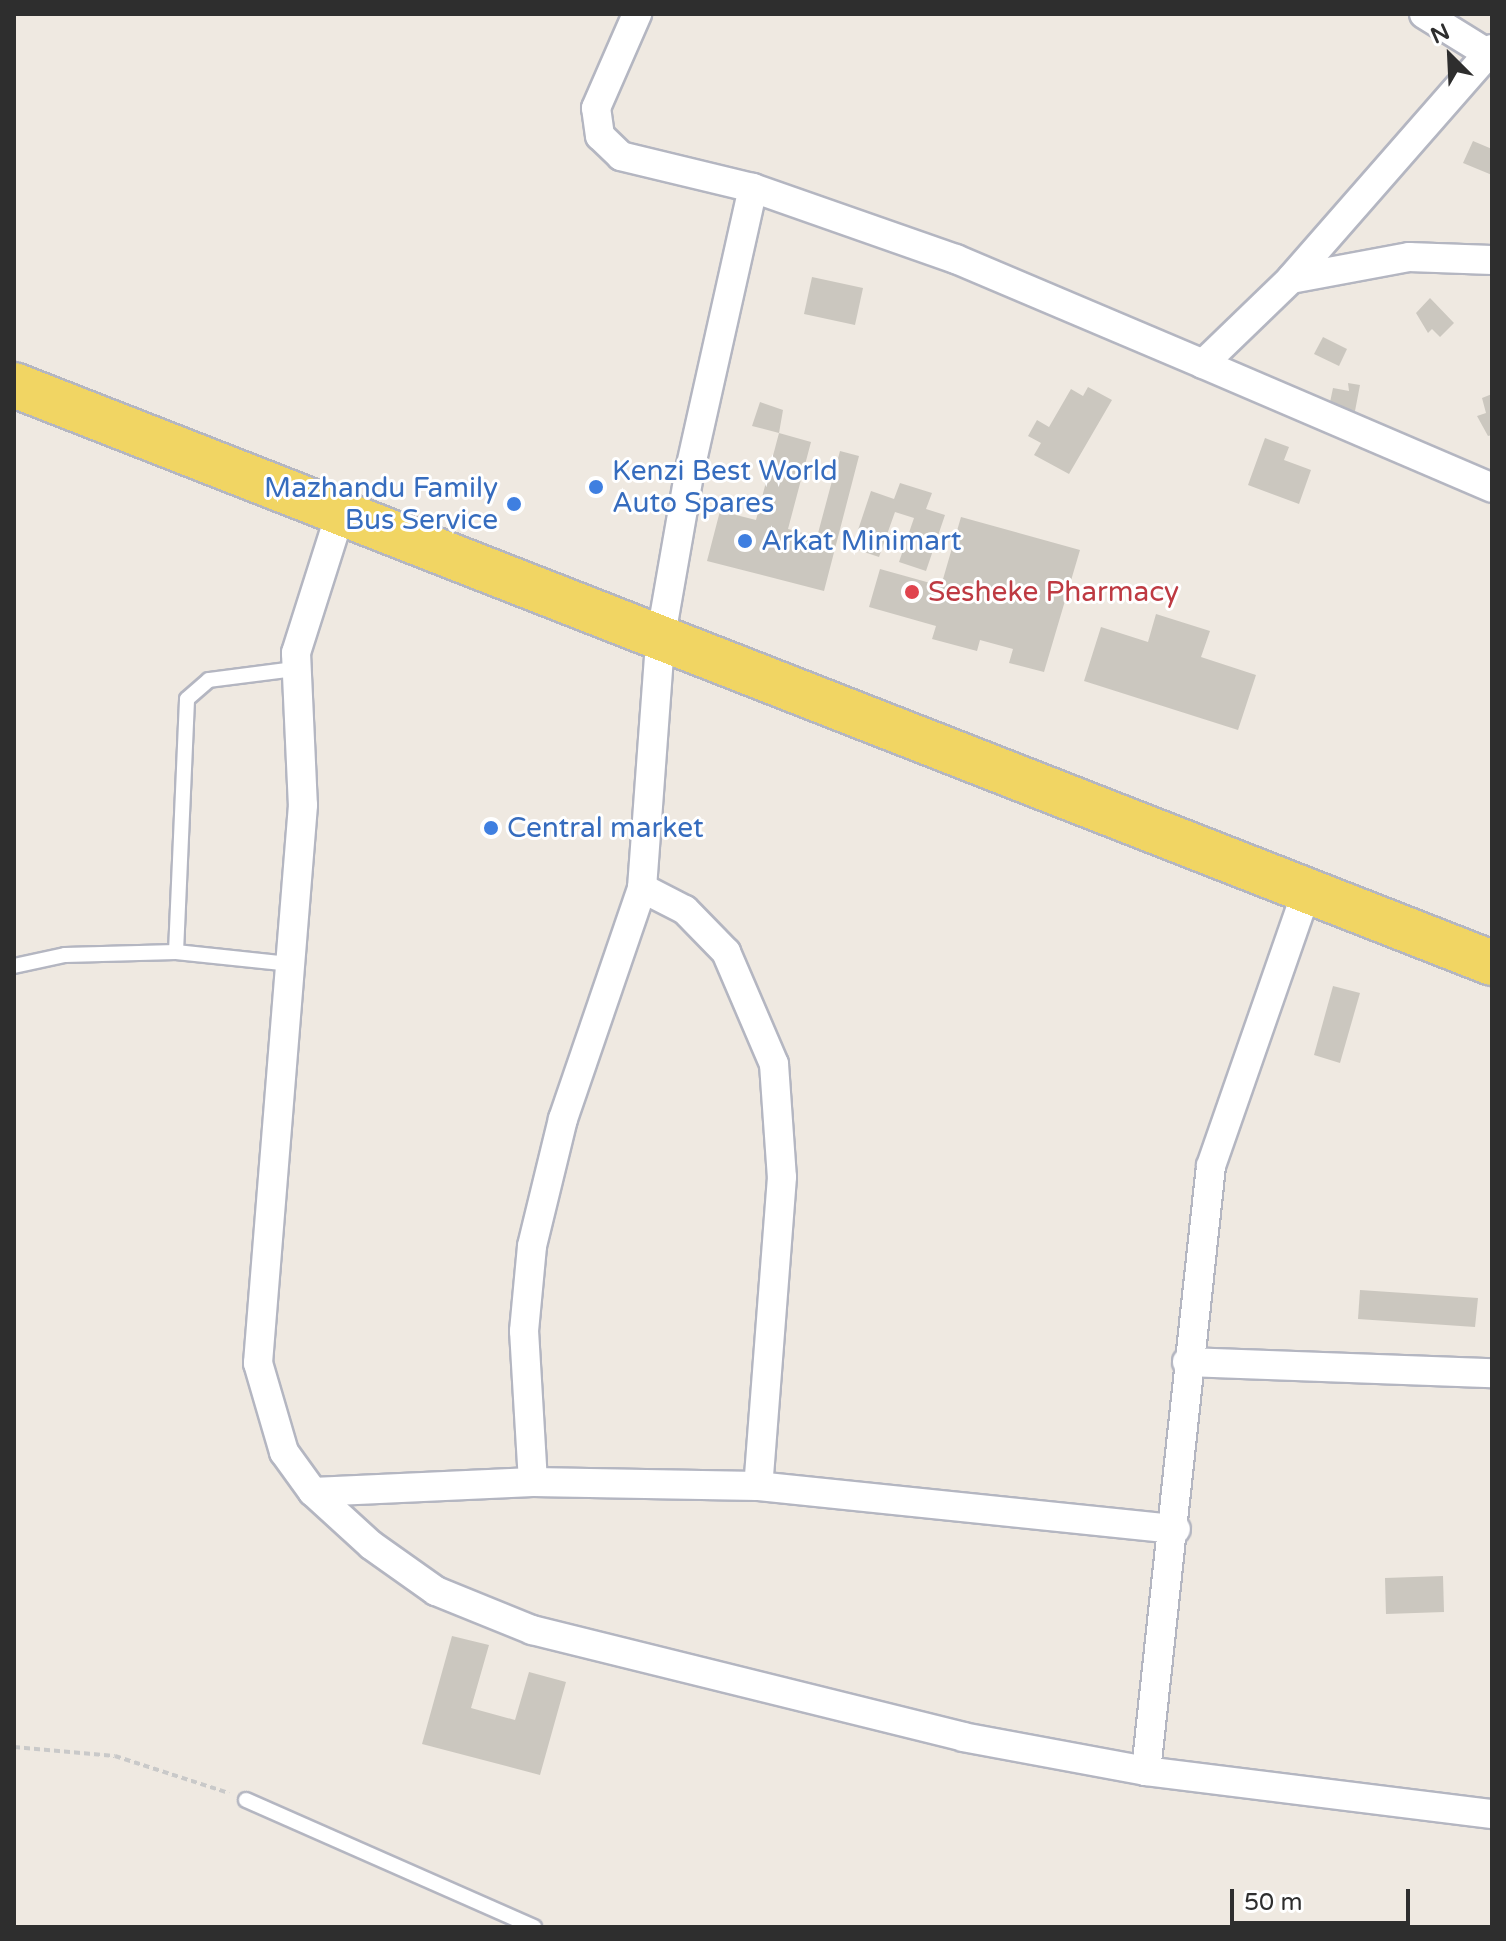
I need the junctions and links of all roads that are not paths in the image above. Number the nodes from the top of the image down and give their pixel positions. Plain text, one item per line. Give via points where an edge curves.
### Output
1 (637, 14) edge
2 (1424, 14) edge
3 (1491, 53) edge
4 (753, 188) junction
5 (1492, 260) edge
6 (1291, 279) junction
7 (1203, 364) junction
8 (14, 385) edge
9 (1492, 488) edge
10 (341, 511) junction
11 (660, 641) junction
12 (295, 669) junction
13 (642, 888) junction
14 (1308, 888) junction
15 (176, 952) junction
16 (1492, 963) edge
17 (291, 964) junction
18 (14, 966) edge
19 (1187, 1362) junction
20 (1492, 1373) edge
21 (533, 1482) junction
22 (758, 1486) junction
23 (313, 1492) junction
24 (1176, 1529) junction
25 (1146, 1771) junction
26 (246, 1800) road end
27 (1492, 1814) edge
28 (534, 1927) edge

1 - 4 street via 596,108 600,136 621,156
2 - 3 street
3 - 6 street
4 - 7 street via 956,259
4 - 11 street via 689,474
5 - 6 street via 1409,257
6 - 7 street
7 - 9 street
8 - 10 main road
10 - 11 main road
10 - 12 street via 307,603
11 - 13 street
11 - 14 main road
12 - 15 lane via 209,680 187,699
12 - 17 street via 304,754
13 - 21 street via 563,1119 532,1246 524,1331
13 - 22 street via 685,910 726,952 774,1064 782,1177
14 - 16 main road
14 - 19 street via 1211,1166
15 - 17 lane
15 - 18 lane via 65,955
17 - 23 street via 258,1363 284,1452
19 - 20 street
19 - 24 street
21 - 22 street
21 - 23 street
22 - 24 street
23 - 25 street via 371,1545 436,1591 532,1630 963,1737
24 - 25 street
25 - 27 street
26 - 28 lane

